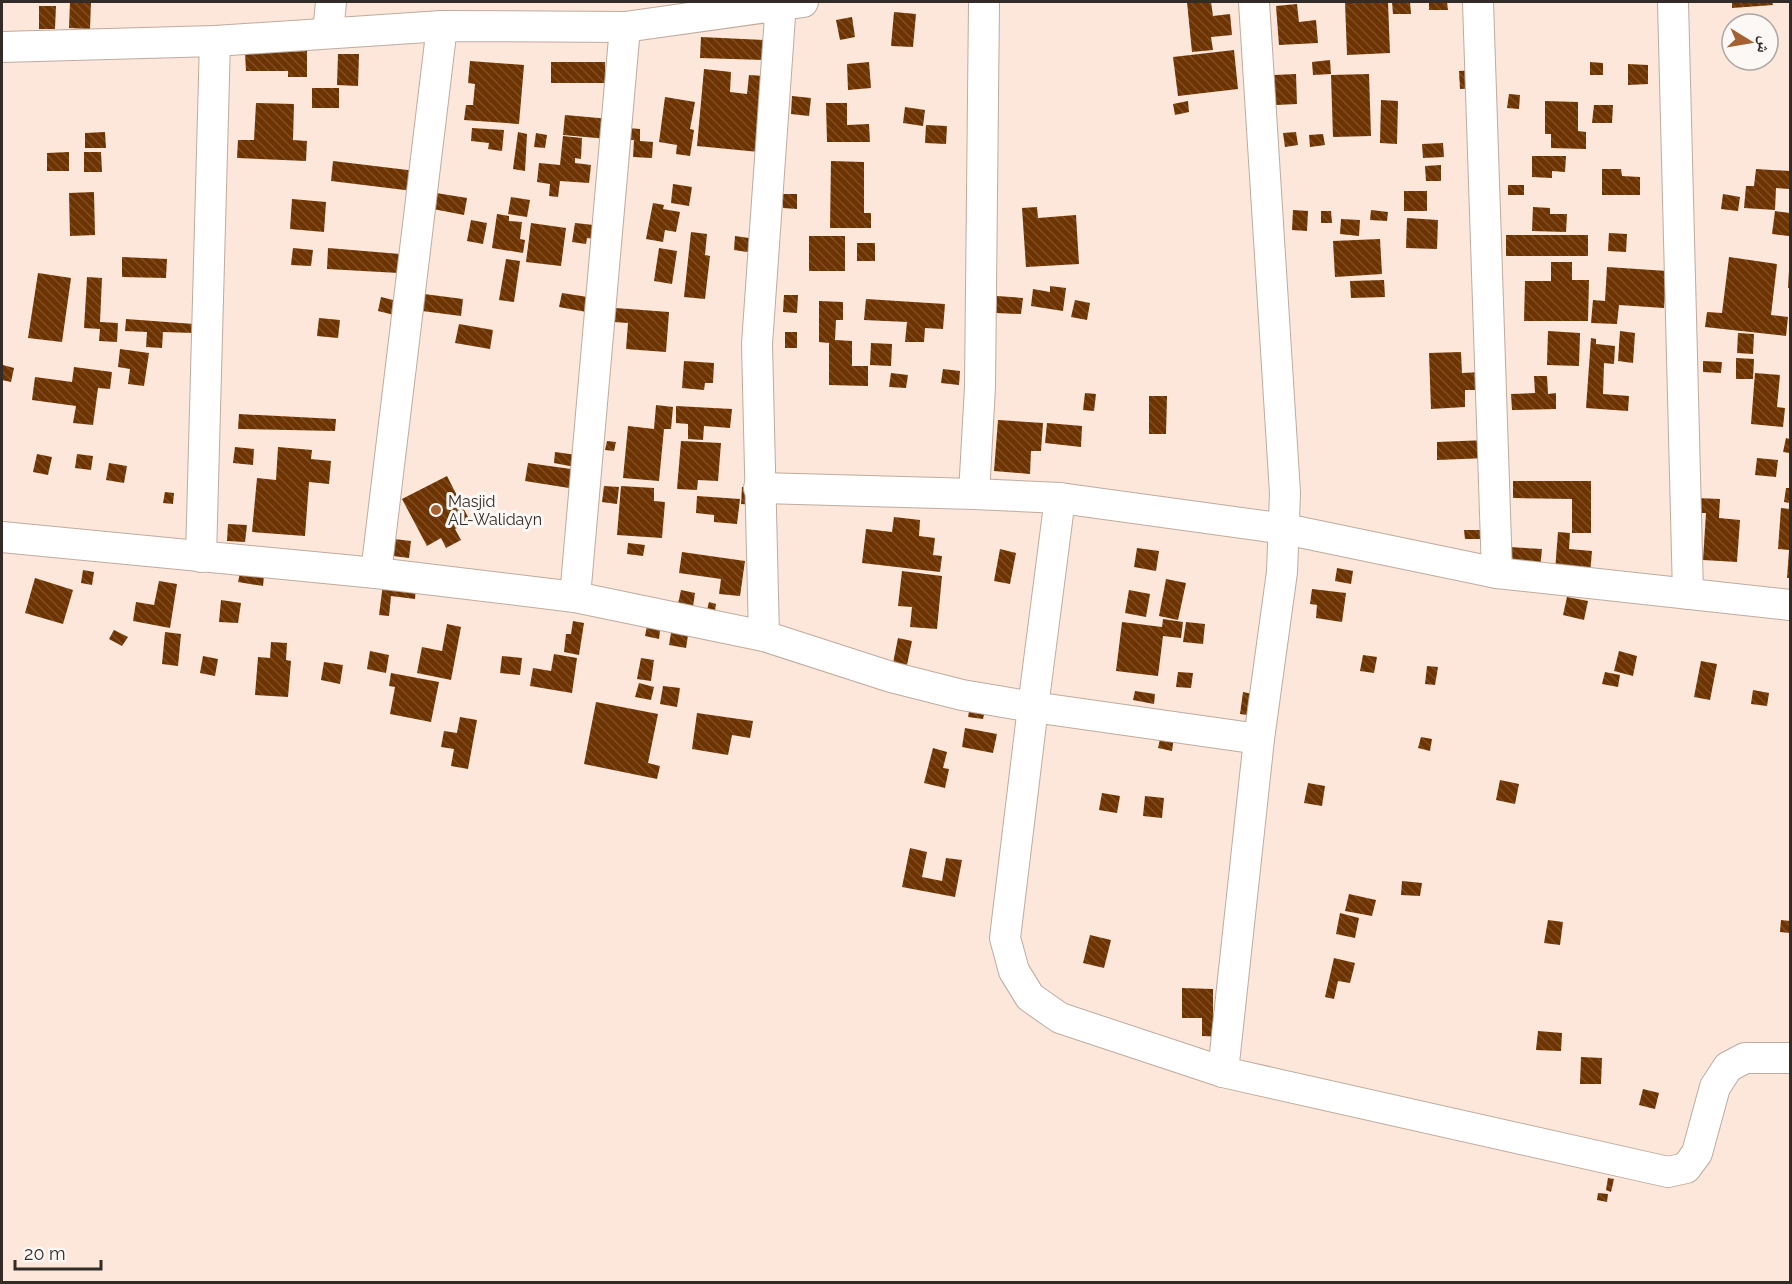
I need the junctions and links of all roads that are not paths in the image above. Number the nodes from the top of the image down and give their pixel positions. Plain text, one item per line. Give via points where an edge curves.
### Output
1 (331, 2) edge
2 (788, 2) edge
3 (984, 2) edge
4 (1254, 2) edge
5 (1478, 2) edge
6 (1673, 2) edge
7 (548, 13) edge
8 (442, 26) junction
9 (625, 27) junction
10 (328, 33) junction
11 (215, 41) junction
12 (2, 47) edge
13 (759, 488) junction
14 (974, 494) junction
15 (1060, 498) junction
16 (1285, 529) junction
17 (2, 537) edge
18 (201, 557) junction
19 (376, 573) junction
20 (1497, 573) junction
21 (1688, 594) junction
22 (575, 597) junction
23 (1791, 605) edge
24 (764, 636) junction
25 (1033, 707) junction
26 (1259, 739) junction
27 (1791, 1058) edge
28 (1223, 1072) junction

1 - 10 street
2 - 9 street
2 - 13 street via 757,344
3 - 14 street via 980,387
4 - 16 street
5 - 20 street
6 - 21 street
7 - 8 street
7 - 9 street
8 - 10 street
8 - 19 street
9 - 22 street
10 - 11 street
11 - 12 street
11 - 18 street
13 - 14 street
13 - 24 street
14 - 15 street
15 - 16 street
15 - 25 street
16 - 20 street
16 - 26 street
17 - 18 street
18 - 19 street
19 - 22 street
20 - 21 street
21 - 23 street
22 - 24 street
24 - 25 street via 891,677
25 - 26 street
25 - 28 street via 1005,938 1014,971 1030,997 1060,1018
26 - 28 street
27 - 28 street via 1745,1058 1728,1067 1715,1087 1697,1153 1686,1168 1668,1172

